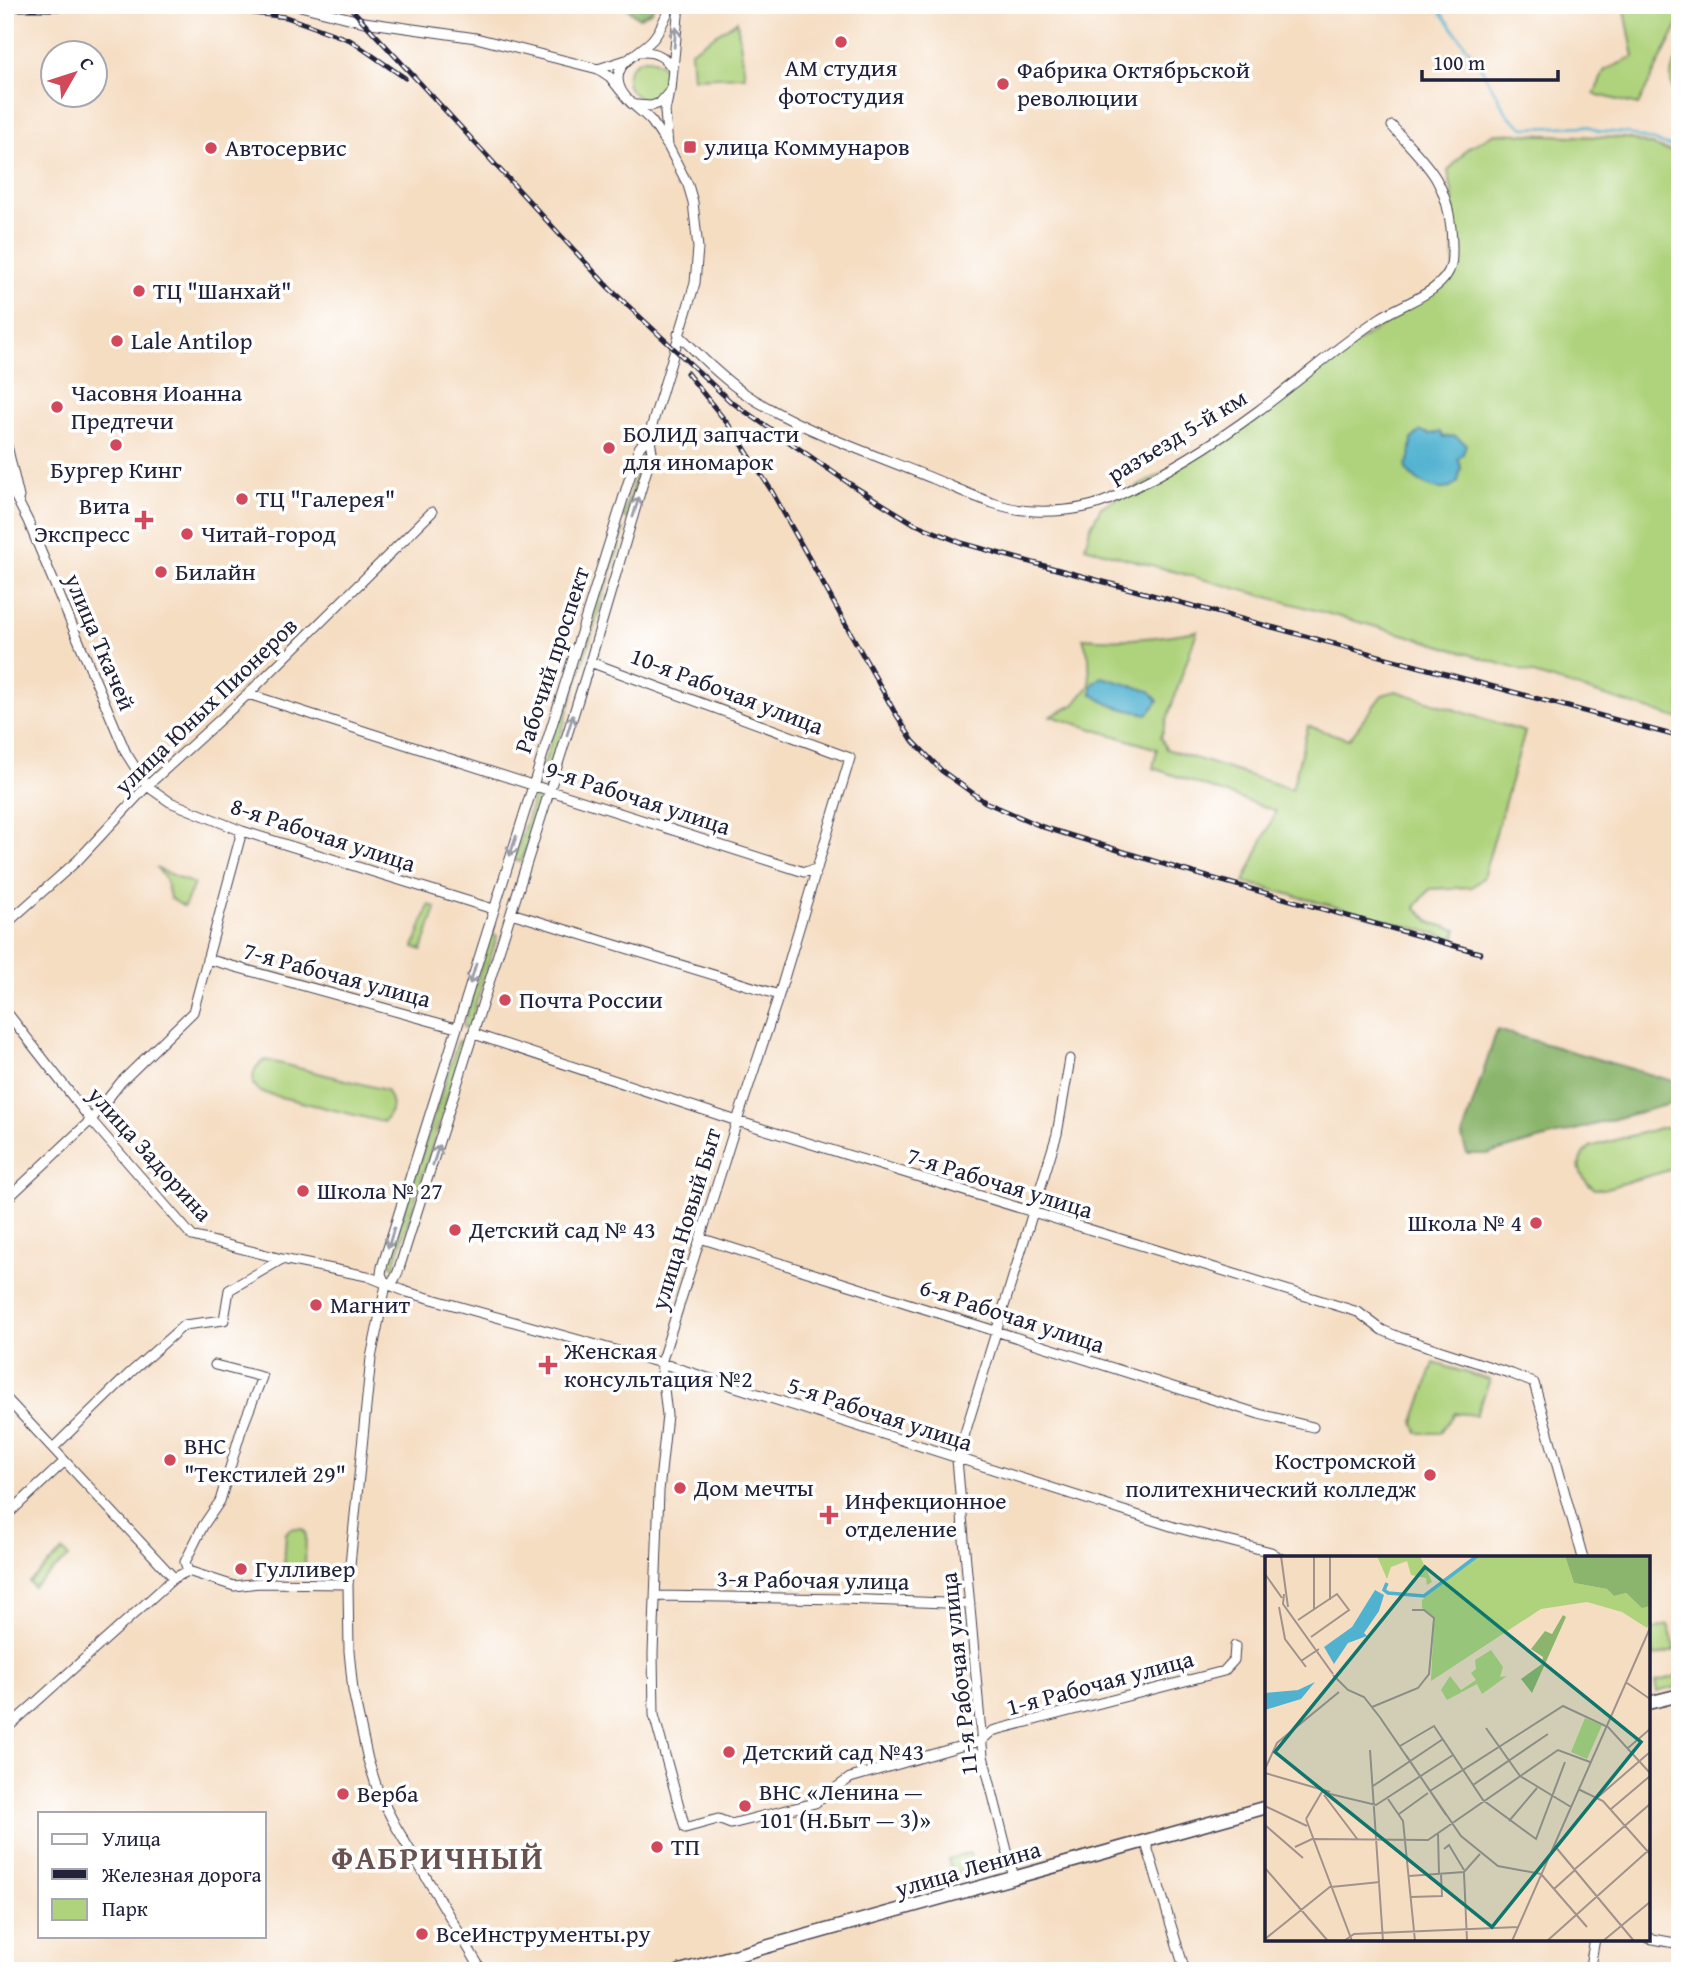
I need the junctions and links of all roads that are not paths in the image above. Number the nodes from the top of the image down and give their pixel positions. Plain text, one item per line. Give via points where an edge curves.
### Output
1 (296, 5) edge
2 (671, 5) edge
3 (678, 5) edge
4 (641, 52) junction
5 (626, 60) junction
6 (672, 68) junction
7 (598, 69) junction
8 (621, 91) junction
9 (668, 97) junction
10 (635, 104) junction
11 (1392, 125) dead end
12 (668, 146) junction
13 (678, 334) junction
14 (649, 435) junction
15 (5, 437) edge
16 (7, 452) edge
17 (5, 476) edge
18 (22, 509) junction
19 (432, 512) dead end
20 (590, 662) junction
21 (247, 694) junction
22 (850, 758) joint
23 (532, 784) junction
24 (147, 786) junction
25 (549, 790) junction
26 (242, 831) junction
27 (817, 869) junction
28 (514, 903) junction
29 (495, 904) junction
30 (511, 914) junction
31 (5, 925) edge
32 (207, 959) junction
33 (779, 995) junction
34 (5, 1010) edge
35 (456, 1028) junction
36 (474, 1034) junction
37 (1070, 1059) dead end
38 (91, 1120) junction
39 (737, 1121) junction
40 (5, 1201) edge
41 (1032, 1213) junction
42 (699, 1238) junction
43 (282, 1259) junction
44 (386, 1285) junction
45 (997, 1331) junction
46 (661, 1363) junction
47 (215, 1365) dead end
48 (5, 1397) edge
49 (1313, 1427) dead end
50 (53, 1448) junction
51 (957, 1459) junction
52 (65, 1461) junction
53 (5, 1517) edge
54 (1277, 1556) edge
55 (1582, 1556) edge
56 (187, 1571) junction
57 (174, 1578) junction
58 (348, 1584) junction
59 (656, 1596) junction
60 (970, 1604) junction
61 (1235, 1647) dead end
62 (1680, 1695) edge
63 (1650, 1702) edge
64 (5, 1730) edge
65 (982, 1740) junction
66 (1265, 1808) edge
67 (685, 1828) joint
68 (1145, 1840) junction
69 (1014, 1878) junction
70 (1650, 1938) edge
71 (1595, 1941) edge
72 (1680, 1944) edge
73 (727, 1964) edge
74 (482, 1971) edge
75 (680, 1971) edge
76 (1185, 1971) edge
77 (1589, 1971) edge

1 - 7 street via 364,22 476,38
2 - 4 street via 660,30
6 -> 3 street
4 - 5 street
4 - 6 street via 662,56
5 - 7 street
5 - 8 street via 619,77
6 - 9 street via 674,84
7 - 8 street
8 - 10 street
9 - 10 street via 651,106
9 - 12 street, Рабочий проспект
10 - 12 street
11 - 13 street, разъезд 5-й км via 1443,187 1452,237 1451,266 1445,279 1381,317 1256,412 1114,498 1073,509 1032,511 990,503 803,424 743,392
12 - 13 street, Рабочий проспект via 688,185 697,230 695,282
13 - 14 street, Рабочий проспект
20 -> 14 street, Рабочий проспект via 652,452
14 - 23 street, Рабочий проспект via 639,448
15 - 16 street, улица Ткачей
16 - 18 street, улица Ткачей
17 - 18 street, улица Ткачей
18 - 24 street, улица Ткачей via 126,753
19 - 21 street, улица Юных Пионеров
20 - 22 street, 10-я Рабочая улица
25 -> 20 street, Рабочий проспект
21 - 23 street, 9-я Рабочая улица
21 - 24 street, улица Юных Пионеров
22 - 27 street, улица Новый Быт
23 - 25 street, 9-я Рабочая улица
23 -> 29 street, Рабочий проспект
24 - 26 street, 8-я Рабочая улица via 170,803
24 - 31 street, улица Юных Пионеров via 78,860
25 - 27 street, 9-я Рабочая улица via 804,872
25 - 28 street, Рабочий проспект
26 - 29 street, 8-я Рабочая улица
26 - 32 street
27 - 33 street, улица Новый Быт
28 - 29 street via 504,894
28 - 30 street, Рабочий проспект
29 - 30 street via 497,916
29 -> 35 street, Рабочий проспект
30 - 33 street
30 - 36 street, Рабочий проспект
32 - 35 street, 7-я Рабочая улица
32 - 38 street via 193,1012 121,1082
33 - 39 street, улица Новый Быт
34 - 38 street, улица Задорина
35 -> 44 street, Рабочий проспект via 381,1270
36 - 39 street, 7-я Рабочая улица
44 -> 36 street, Рабочий проспект via 398,1272
37 - 41 street, 11-я Рабочая улица via 1057,1134
38 - 40 street
38 - 43 street, улица Задорина via 192,1236
39 - 41 street, 7-я Рабочая улица
39 - 42 street, улица Новый Быт
41 - 45 street, 11-я Рабочая улица
41 - 55 street, 7-я Рабочая улица via 1358,1312 1399,1337 1534,1383
42 - 45 street, 6-я Рабочая улица
42 - 46 street, улица Новый Быт
43 - 44 street, улица Задорина via 367,1276
43 - 50 street via 229,1290 224,1320 184,1325
44 - 46 street, 5-я Рабочая улица
44 - 58 street, Рабочий проспект via 371,1358
45 - 49 street, 6-я Рабочая улица
45 - 51 street, 11-я Рабочая улица
46 - 51 street, 5-я Рабочая улица
46 - 59 street, улица Новый Быт via 667,1415
47 - 56 street via 262,1377 220,1501 202,1526 186,1562
48 - 50 street
50 - 52 street
51 - 54 street, 5-я Рабочая улица
51 - 60 street, 11-я Рабочая улица
52 - 53 street
52 - 57 street
56 - 57 street
56 - 58 street via 234,1586
57 - 64 street
58 - 74 street, Рабочий проспект via 353,1691 377,1789
59 - 60 street, 3-я Рабочая улица
59 - 67 street, улица Новый Быт via 654,1714
60 - 65 street, 11-я Рабочая улица
61 - 65 street, 1-я Рабочая улица via 1234,1660 1224,1671 992,1731
62 - 63 main road
65 - 67 street, 1-я Рабочая улица via 850,1778 815,1803 731,1824 718,1819
65 - 69 street, 11-я Рабочая улица
66 - 68 main road, улица Ленина
68 - 69 main road, улица Ленина
68 - 76 street
69 - 73 main road, улица Ленина
70 - 72 street
71 - 77 street
73 - 75 main road, улица Ленина

